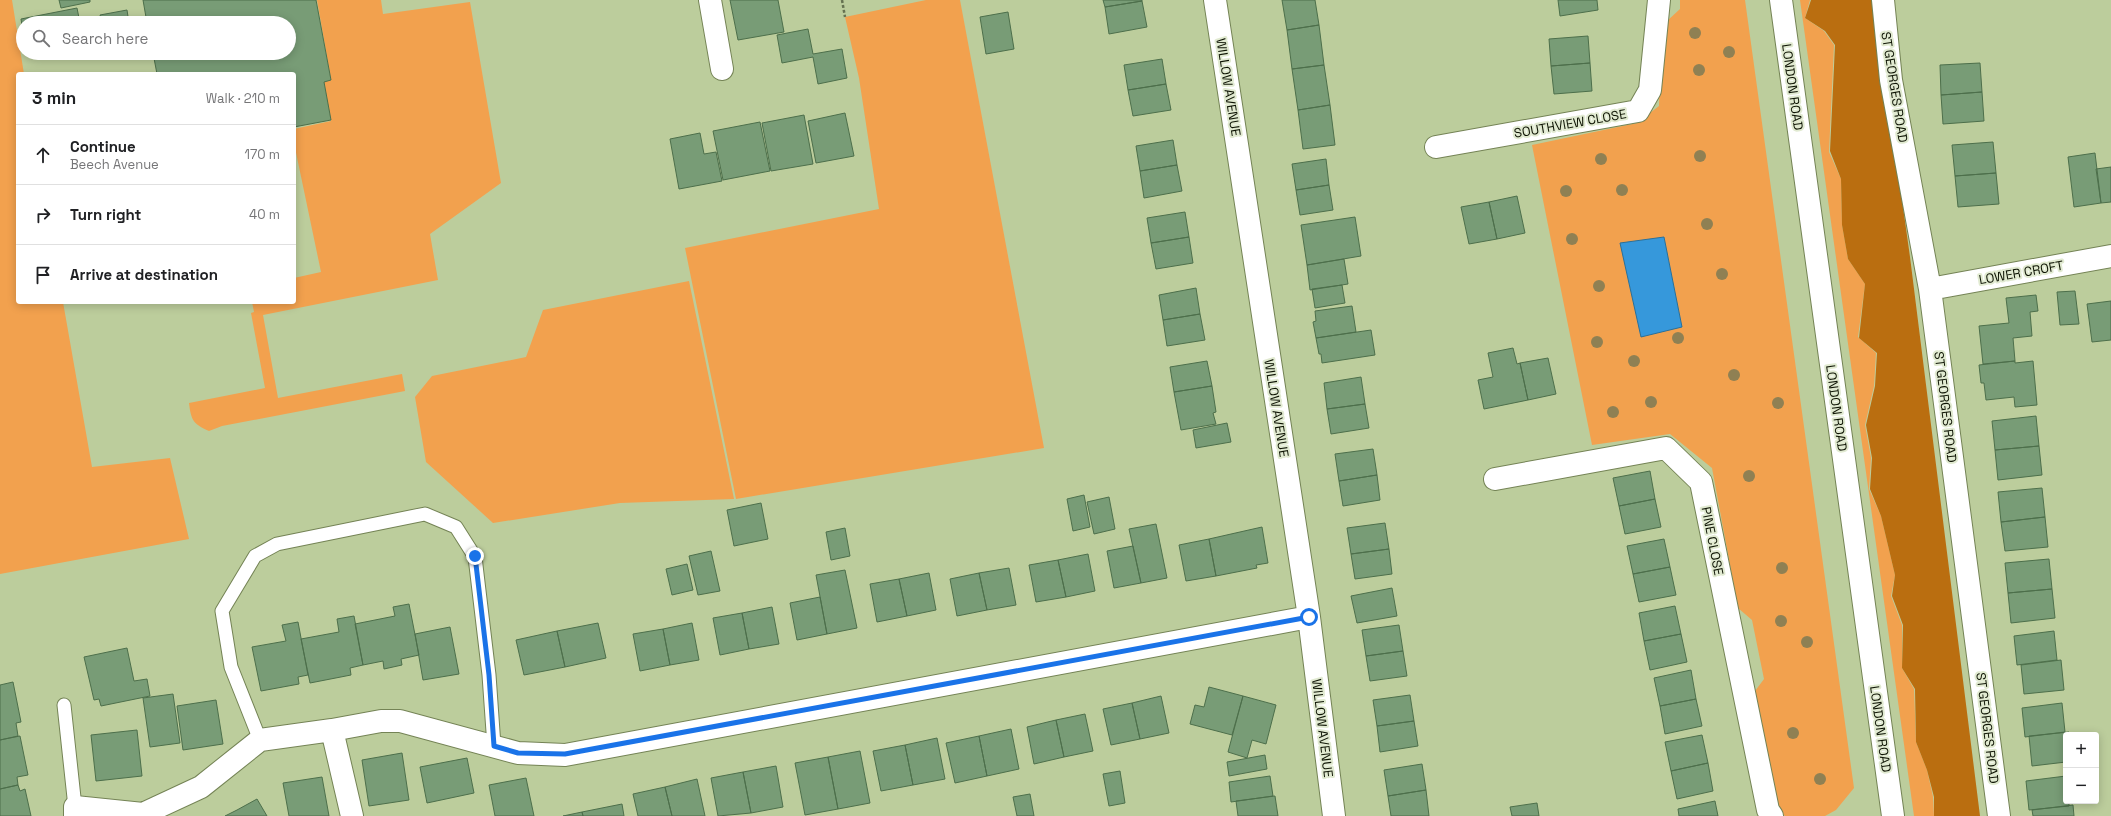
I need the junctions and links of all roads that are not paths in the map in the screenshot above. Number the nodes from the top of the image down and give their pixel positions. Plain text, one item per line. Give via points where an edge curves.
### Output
1 (710, 0) edge
2 (1216, 0) edge
3 (1659, 0) edge
4 (1781, 0) edge
5 (1883, 0) edge
6 (722, 69) dead end
7 (1436, 146) dead end
8 (2111, 256) edge
9 (1930, 289) junction
10 (1495, 479) dead end
11 (1309, 617) junction
12 (64, 705) dead end
13 (332, 730) junction
14 (260, 740) junction
15 (494, 746) junction
16 (75, 811) edge
17 (352, 816) edge
18 (1334, 816) edge
19 (1772, 816) edge
20 (1893, 816) edge
21 (2000, 816) edge

1 - 6 street
2 - 11 street, WILLOW AVENUE
3 - 7 street, SOUTHVIEW CLOSE via 1650,90 1638,110
4 - 20 street, LONDON ROAD
5 - 9 street, ST GEORGES ROAD via 1892,80
8 - 9 street, LOWER CROFT
9 - 21 street, ST GEORGES ROAD
10 - 19 street, PINE CLOSE via 1666,448 1701,482 1768,810
11 - 15 street via 565,754 518,753
11 - 18 street, WILLOW AVENUE
12 - 16 lane
13 - 14 street
13 - 15 street via 380,721 400,721
13 - 17 street
14 - 15 lane via 231,667 222,611 254,556 277,544 425,514 456,526 475,556 489,675
14 - 16 street via 201,787 143,814

